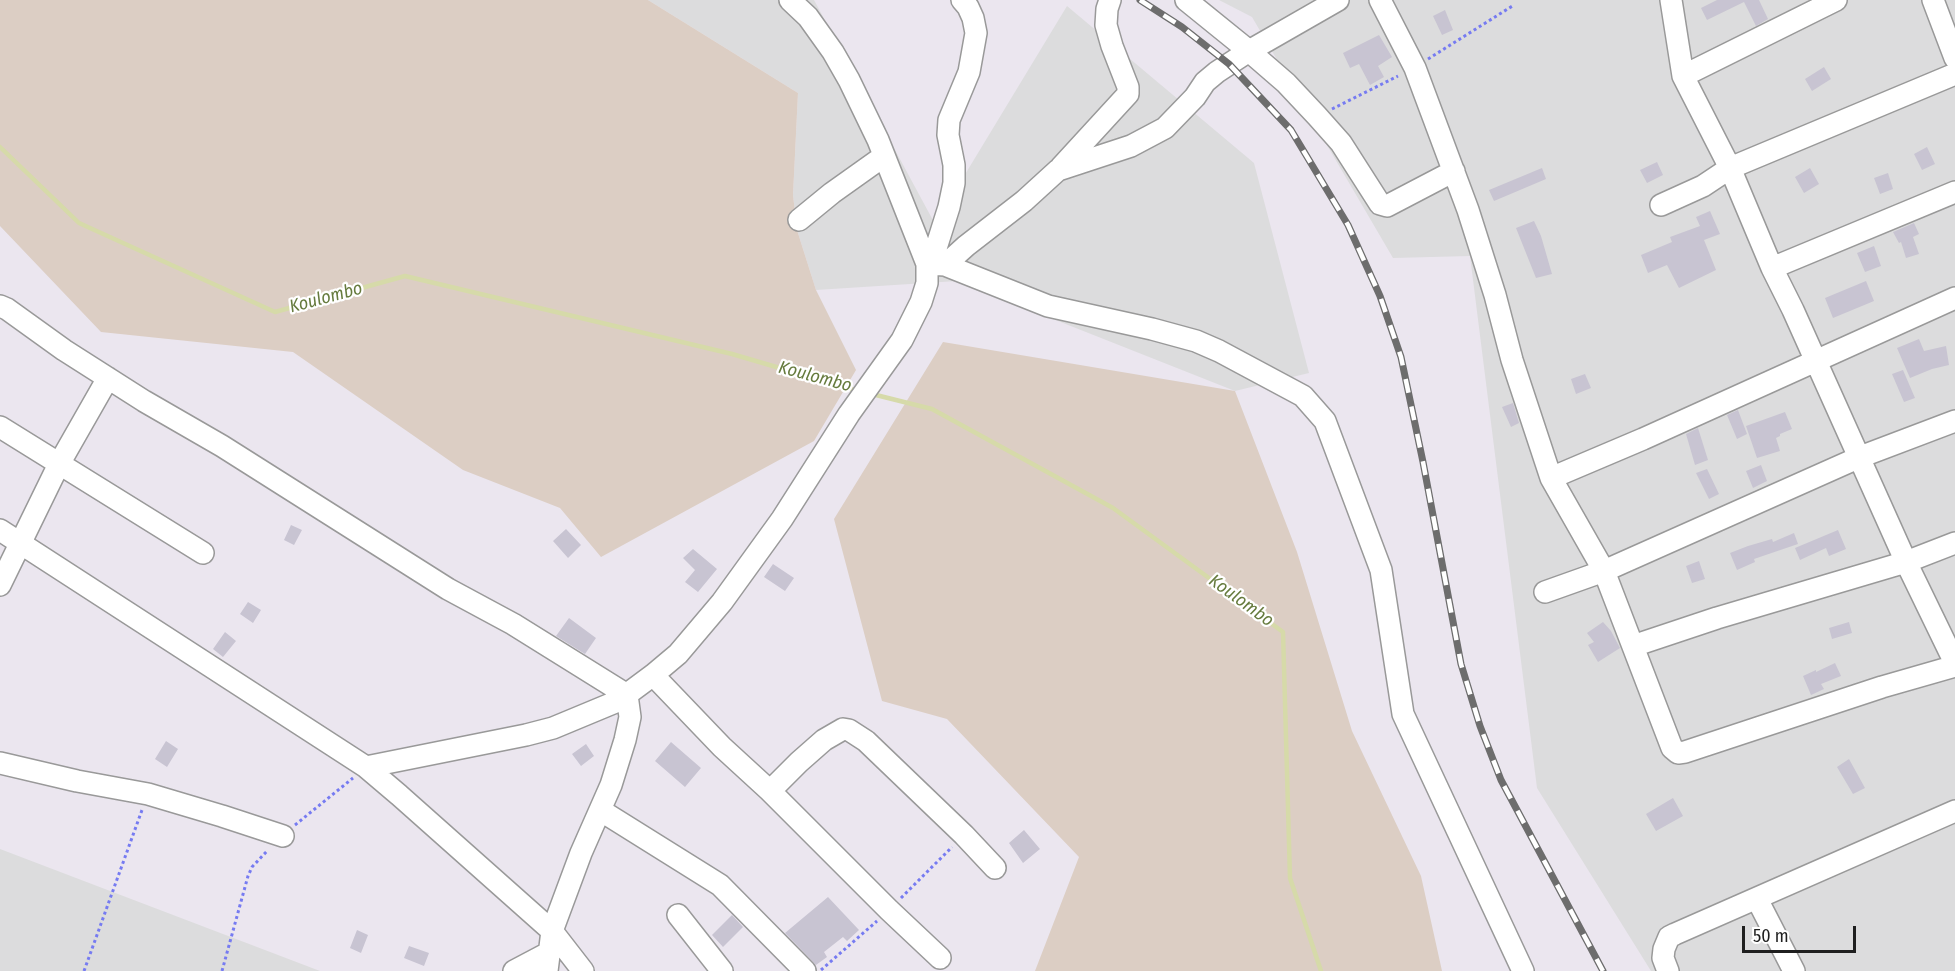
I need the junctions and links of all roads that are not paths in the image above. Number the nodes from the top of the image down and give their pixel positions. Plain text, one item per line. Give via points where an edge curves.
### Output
1 (790, 0) edge
2 (962, 0) edge
3 (1110, 0) edge
4 (1186, 0) edge
5 (1338, 0) edge
6 (1380, 0) edge
7 (1671, 0) edge
8 (1836, 0) edge
9 (1933, 0) edge
10 (1249, 51) junction
11 (1955, 58) edge
12 (1955, 74) edge
13 (1683, 76) junction
14 (884, 156) junction
15 (1730, 168) junction
16 (1058, 170) junction
17 (1454, 171) junction
18 (1955, 192) edge
19 (1661, 205) dead end
20 (799, 220) dead end
21 (935, 264) junction
22 (1772, 268) junction
23 (1955, 298) edge
24 (0, 306) edge
25 (1815, 361) junction
26 (108, 378) junction
27 (1955, 421) edge
28 (0, 427) edge
29 (1860, 458) junction
30 (59, 464) junction
31 (1551, 478) junction
32 (0, 530) edge
33 (20, 543) junction
34 (1955, 543) edge
35 (203, 554) dead end
36 (1906, 562) junction
37 (1604, 571) junction
38 (0, 585) edge
39 (1545, 592) dead end
40 (1633, 646) junction
41 (1955, 665) edge
42 (653, 675) junction
43 (627, 695) junction
44 (0, 763) edge
45 (366, 767) junction
46 (770, 790) junction
47 (600, 810) junction
48 (1955, 811) edge
49 (283, 836) road end
50 (995, 868) dead end
51 (1757, 899) junction
52 (678, 915) dead end
53 (550, 951) edge
54 (940, 958) dead end
55 (514, 971) edge
56 (583, 971) edge
57 (722, 971) edge
58 (805, 971) edge
59 (1523, 971) edge
60 (1668, 971) edge
61 (1794, 971) edge

1 - 14 street via 808,17 833,52
2 - 21 street via 973,18 976,33 969,72 948,120 954,183
3 - 16 street via 1106,25 1128,94
4 - 10 street
5 - 10 street
6 - 17 street via 1415,68
7 - 13 street
8 - 13 street
9 - 11 street
10 - 16 street via 1205,82 1165,128 1131,146
10 - 17 street via 1341,143 1380,204 1387,207
12 - 15 street
13 - 15 street
14 - 20 street
14 - 21 street
15 - 19 street
15 - 22 street
16 - 21 street via 966,246
17 - 31 street
18 - 22 street
21 - 42 street via 921,302 891,357 849,414 782,519 678,654
21 - 59 street via 1048,306 1196,341 1304,396 1325,421 1381,570 1403,714
22 - 25 street
23 - 25 street
24 - 26 street
25 - 29 street
25 - 31 street
26 - 30 street
26 - 43 street
27 - 29 street
28 - 30 street
29 - 36 street
29 - 37 street
30 - 33 street
30 - 35 street
31 - 37 street
32 - 33 street
33 - 38 street
33 - 45 street
34 - 36 street
36 - 40 street
36 - 41 street
37 - 39 street
37 - 40 street
40 - 41 street via 1672,748 1678,753
42 - 43 street
42 - 46 street
43 - 45 street via 553,728
43 - 47 street via 630,717 625,740
44 - 49 street via 148,794
45 - 53 street via 399,795
46 - 50 street via 824,740 843,729 849,730 866,741
46 - 54 street
47 - 53 street via 581,853
47 - 58 street via 720,885
48 - 51 street
51 - 60 street via 1670,937 1663,958
51 - 61 street
52 - 57 street
53 - 55 street
53 - 56 street

